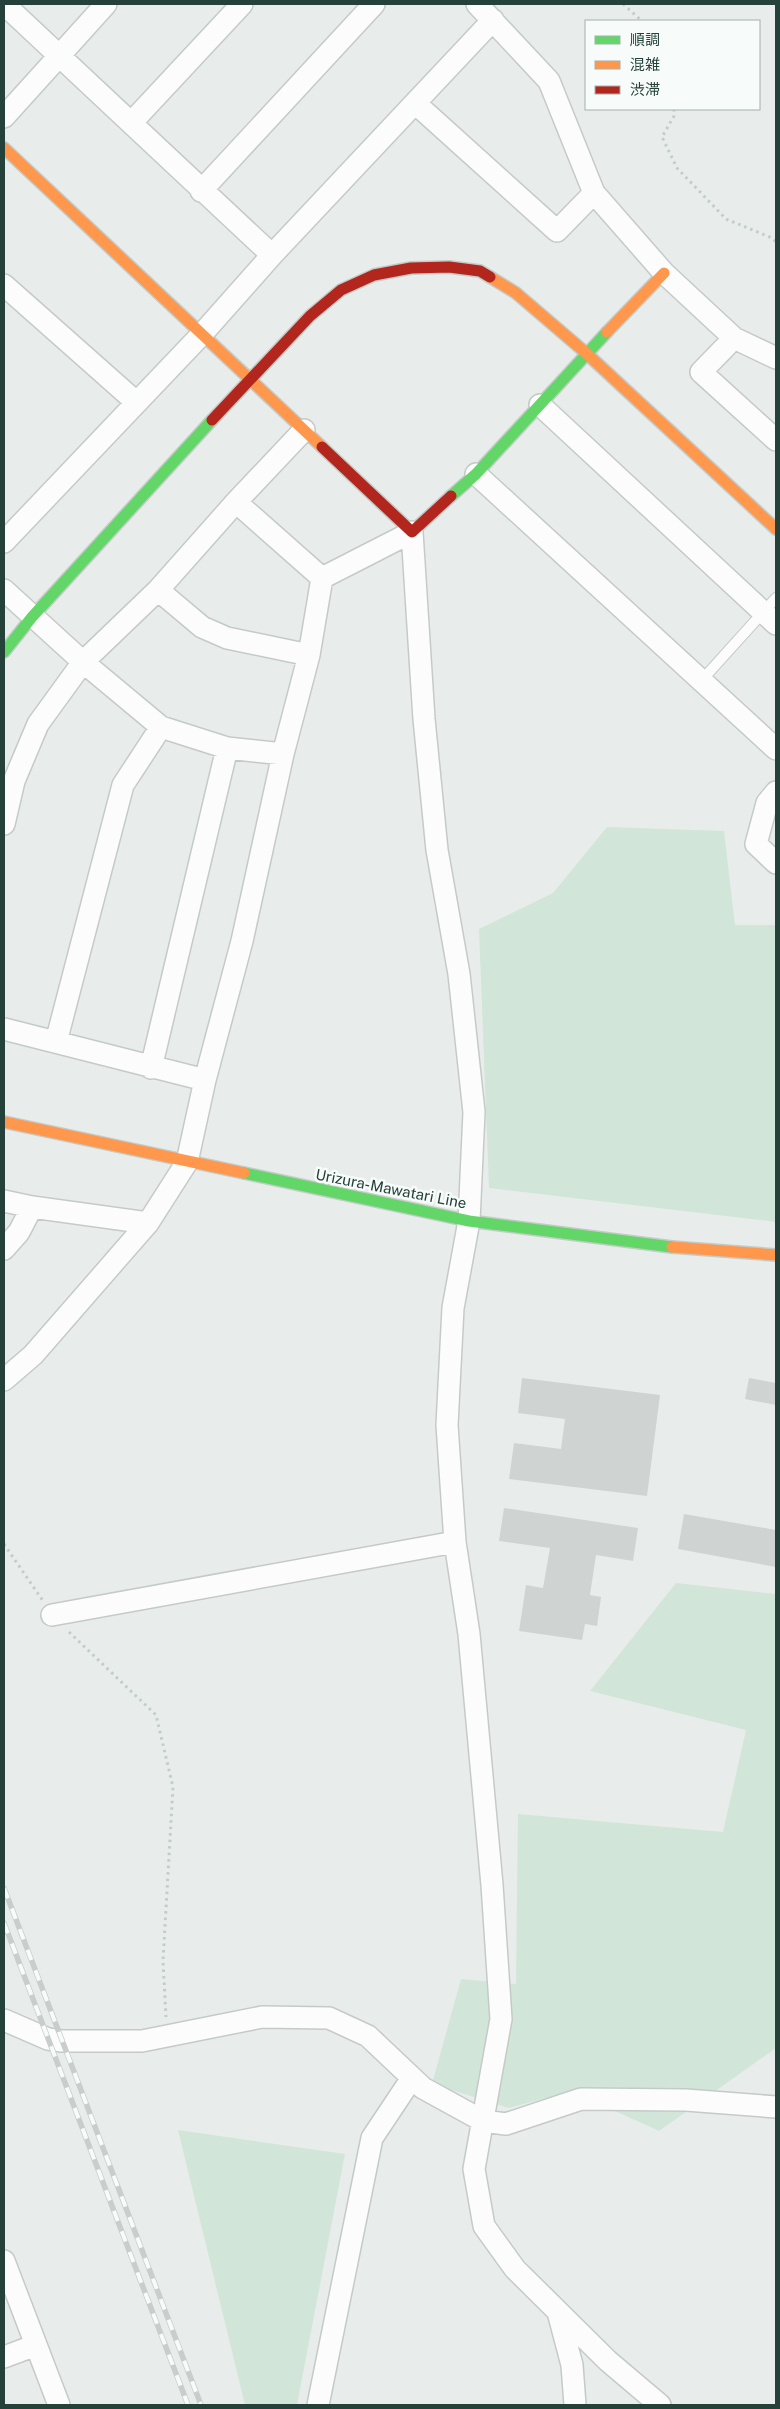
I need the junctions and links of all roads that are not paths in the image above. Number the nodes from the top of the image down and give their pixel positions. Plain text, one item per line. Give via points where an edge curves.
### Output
1 (4, 4) edge
2 (106, 4) edge
3 (242, 4) edge
4 (374, 4) edge
5 (477, 4) edge
6 (493, 20) junction
7 (59, 56) junction
8 (415, 103) junction
9 (4, 117) edge
10 (131, 123) junction
11 (4, 148) edge
12 (201, 191) junction
13 (594, 193) junction
14 (272, 255) junction
15 (664, 273) junction
16 (4, 285) edge
17 (202, 334) junction
18 (734, 338) junction
19 (586, 353) junction
20 (776, 358) edge
21 (248, 380) junction
22 (136, 402) junction
23 (540, 405) junction
24 (304, 430) junction
25 (776, 440) edge
26 (476, 474) junction
27 (236, 502) junction
28 (776, 529) edge
29 (412, 532) junction
30 (4, 542) edge
31 (322, 578) junction
32 (4, 590) edge
33 (158, 590) junction
34 (772, 612) edge
35 (32, 617) junction
36 (4, 652) edge
37 (309, 655) junction
38 (83, 662) junction
39 (702, 680) junction
40 (161, 727) junction
41 (227, 748) junction
42 (776, 749) edge
43 (283, 754) junction
44 (776, 792) edge
45 (4, 824) edge
46 (776, 863) edge
47 (4, 1030) edge
48 (56, 1042) junction
49 (151, 1068) junction
50 (205, 1080) junction
51 (4, 1122) edge
52 (187, 1162) junction
53 (4, 1201) edge
54 (32, 1207) junction
55 (469, 1220) junction
56 (148, 1224) junction
57 (4, 1249) edge
58 (776, 1255) edge
59 (4, 1380) edge
60 (455, 1542) junction
61 (52, 1615) road end
62 (4, 2020) edge
63 (412, 2078) junction
64 (776, 2107) edge
65 (483, 2121) junction
66 (4, 2261) edge
67 (558, 2312) junction
68 (36, 2345) junction
69 (4, 2357) edge
70 (59, 2405) edge
71 (318, 2405) edge
72 (575, 2405) edge
73 (660, 2405) edge

1 - 7 street
2 - 7 street
3 - 10 street
4 - 12 street
5 - 6 street
6 - 8 street
6 - 13 street via 548,81
7 - 9 street
7 - 10 street
8 - 13 street via 557,231
8 - 14 street
10 - 12 street
11 - 17 street
12 - 14 street
13 - 15 street
14 - 17 street
15 - 18 street
15 - 19 street
16 - 22 street
17 - 21 street
17 - 22 street
18 - 20 street
18 - 25 street via 701,372
19 - 21 street via 516,293 480,272 448,267 411,268 374,275 341,290 310,316
19 - 23 street
19 - 28 street
21 - 24 street
21 - 35 street
22 - 30 street
23 - 26 street
23 - 34 street
24 - 27 street
24 - 29 street
26 - 29 street
26 - 39 street
27 - 31 street
27 - 33 street
29 - 31 street
29 - 55 street via 436,850 459,974 474,1112
31 - 37 street
32 - 35 street
33 - 37 street via 202,627 227,638
33 - 38 street
34 - 39 lane
35 - 36 street
35 - 38 street
37 - 43 street
38 - 40 street
38 - 45 street via 38,724 14,781
39 - 42 street
40 - 41 street
40 - 48 street via 123,785
41 - 43 street
41 - 49 street
43 - 50 street via 242,941
44 - 46 street via 768,803 756,844
47 - 48 street
48 - 49 street
49 - 50 street
50 - 52 street
51 - 52 street, Urizura-Mawatari Line
52 - 55 street, Urizura-Mawatari Line
52 - 56 street
53 - 54 street
54 - 56 street
54 - 57 street via 19,1232
55 - 58 street, Urizura-Mawatari Line via 665,1246
55 - 60 street via 452,1308 448,1425
56 - 59 street via 33,1355
60 - 61 street
60 - 65 street via 469,1634 492,1885 500,2019
62 - 63 street via 48,2039 142,2041 262,2017 328,2018 368,2036
63 - 65 street via 423,2088
63 - 71 street via 372,2138
64 - 65 street via 686,2100 581,2099 506,2124
65 - 67 street via 474,2169 484,2226 515,2270
66 - 68 street
67 - 72 street via 572,2365
67 - 73 street via 608,2362
68 - 69 street
68 - 70 street

